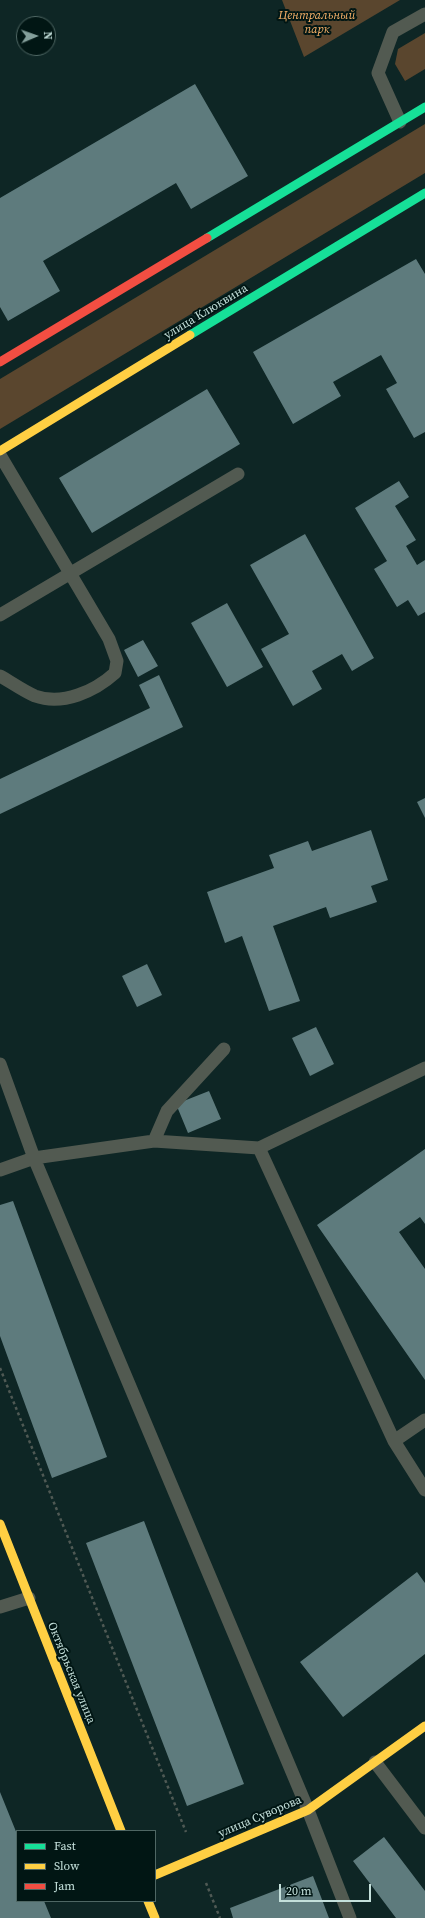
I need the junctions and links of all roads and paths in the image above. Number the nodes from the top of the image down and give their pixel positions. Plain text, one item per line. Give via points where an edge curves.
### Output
1 (425, 14) edge
2 (425, 107) edge
3 (400, 122) junction
4 (425, 193) edge
5 (0, 362) edge
6 (0, 451) edge
7 (0, 455) edge
8 (238, 474) dead end
9 (70, 574) junction
10 (0, 615) edge
11 (0, 676) edge
12 (224, 1049) dead end
13 (0, 1064) edge
14 (425, 1068) edge
15 (154, 1141) junction
16 (259, 1148) junction
17 (34, 1158) junction
18 (0, 1170) edge
19 (0, 1368) edge
20 (425, 1420) edge
21 (394, 1441) junction
22 (425, 1490) edge
23 (0, 1524) edge
24 (29, 1598) junction
25 (0, 1607) edge
26 (425, 1726) edge
27 (375, 1762) junction
28 (308, 1810) junction
29 (425, 1828) edge
30 (120, 1830) edge
31 (197, 1858) junction
32 (156, 1875) edge
33 (148, 1902) edge
34 (155, 1918) edge
35 (220, 1918) edge
36 (350, 1918) edge

1 - 3 lane via 393,32 378,73
2 - 3 street
3 - 5 street
4 - 6 street, улица Клюквина
7 - 9 lane
8 - 9 lane
9 - 10 lane
9 - 11 lane via 109,639 117,661 115,673 92,689 62,699 36,696
12 - 15 lane via 167,1111
13 - 17 lane
14 - 16 lane
15 - 16 lane
15 - 17 lane
16 - 21 lane
17 - 18 lane
17 - 28 lane
19 - 31 path
20 - 21 lane
21 - 22 lane
23 - 24 street, Октябрьская улица
24 - 25 lane
24 - 30 street, Октябрьская улица
26 - 27 street, улица Суворова
27 - 28 street, улица Суворова
27 - 29 lane
28 - 31 street, улица Суворова
28 - 36 lane
31 - 32 street, улица Суворова
31 - 35 path
33 - 34 street

